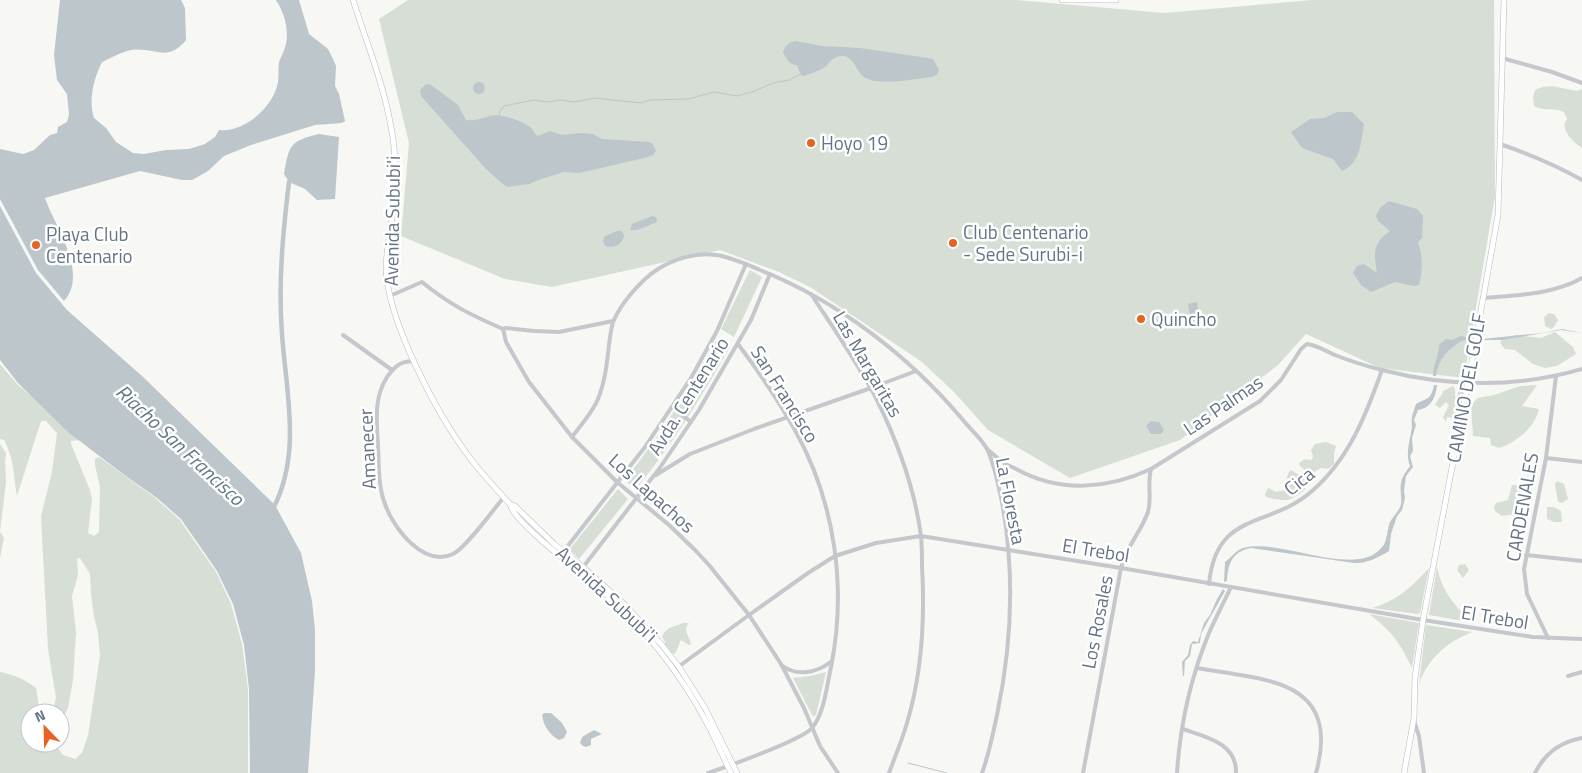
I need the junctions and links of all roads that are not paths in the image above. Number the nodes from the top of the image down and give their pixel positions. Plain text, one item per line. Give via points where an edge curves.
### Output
1 (353, 0) edge
2 (1062, 0) edge
3 (1116, 0) edge
4 (1504, 0) edge
5 (1502, 58) junction
6 (1582, 83) edge
7 (1500, 144) junction
8 (1582, 180) edge
9 (746, 264) junction
10 (770, 274) junction
11 (1582, 278) edge
12 (810, 293) junction
13 (1483, 298) junction
14 (391, 299) junction
15 (613, 321) junction
16 (503, 329) junction
17 (343, 334) dead end
18 (738, 344) junction
19 (415, 360) junction
20 (1582, 369) edge
21 (392, 370) junction
22 (916, 370) junction
23 (1382, 370) junction
24 (1556, 376) junction
25 (1468, 383) junction
26 (871, 388) junction
27 (672, 407) junction
28 (787, 417) junction
29 (691, 422) junction
30 (572, 437) junction
31 (987, 448) junction
32 (1546, 458) junction
33 (1002, 462) junction
34 (1582, 462) edge
35 (994, 468) junction
36 (1150, 469) junction
37 (1136, 476) junction
38 (652, 478) junction
39 (1149, 481) junction
40 (617, 482) junction
41 (504, 497) junction
42 (637, 498) junction
43 (921, 536) junction
44 (1008, 550) junction
45 (562, 554) junction
46 (1526, 555) junction
47 (835, 556) junction
48 (1582, 561) edge
49 (1121, 568) junction
50 (581, 569) junction
51 (1209, 584) junction
52 (1231, 587) junction
53 (749, 615) junction
54 (1423, 620) junction
55 (1548, 638) junction
56 (1582, 639) edge
57 (832, 661) junction
58 (781, 664) junction
59 (1197, 668) junction
60 (676, 669) junction
61 (1582, 672) edge
62 (1568, 676) dead end
63 (1414, 718) junction
64 (811, 729) junction
65 (1183, 729) junction
66 (1582, 738) edge
67 (730, 766) junction
68 (708, 773) edge
69 (731, 773) edge
70 (737, 773) edge
71 (838, 773) edge
72 (889, 773) edge
73 (982, 773) edge
74 (1083, 773) edge
75 (1177, 773) edge
76 (1236, 773) edge
77 (1316, 773) edge
78 (1404, 773) edge
79 (1424, 773) edge
80 (1535, 773) edge

1 - 14 street, Avenida Sububi'i via 392,127 394,201 386,266
2 - 3 street
4 - 5 street, CAMINO DEL GOLF
5 - 6 street
5 - 7 street, CAMINO DEL GOLF
7 - 8 street via 1559,167
7 - 13 street, CAMINO DEL GOLF via 1498,215
9 - 10 street, La Floresta
9 - 15 street, La Floresta via 713,254 675,261 646,278 632,292
9 - 27 street, Avda. Centenario via 715,335
10 - 12 street, La Floresta
10 - 18 street, Avda. Centenario
11 - 13 street via 1559,288
12 - 22 street, La Floresta via 872,334
12 - 26 street, Las Margaritas
13 - 25 street, CAMINO DEL GOLF
14 - 16 street via 392,294 422,282 466,313
14 - 19 street, Avenida Sububi'i
15 - 16 street via 558,332
15 - 30 street via 606,372 597,401
16 - 30 street, Los Lapachos via 506,342 536,392
17 - 21 street
18 - 28 street, San Francisco
18 - 29 street, Avda. Centenario
19 - 21 street
19 - 41 street, Avenida Sububi'i via 457,440
20 - 24 street
21 - 41 street, Amanecer via 378,396 376,411 381,488 393,523 415,547 428,556 442,557 454,554 464,545
22 - 26 street
22 - 31 street, La Floresta
23 - 25 street, Las Palmas
23 - 36 street, Las Palmas via 1307,344 1301,348 1281,380 1260,401
23 - 51 street, Cica via 1358,432 1334,469 1312,492 1291,507 1252,521 1229,534 1215,554
24 - 25 street, Las Palmas
24 - 32 street, CARDENALES
25 - 54 street, CAMINO DEL GOLF
26 - 28 street
26 - 43 street, Las Margaritas via 899,452
27 - 29 street
27 - 40 street, Avda. Centenario
28 - 38 street via 690,454
28 - 47 street, San Francisco via 820,489
29 - 38 street, Avda. Centenario
30 - 40 street, Los Lapachos
31 - 33 street, Las Palmas
31 - 35 street, La Floresta
32 - 34 street
32 - 46 street, CARDENALES
33 - 35 street
33 - 37 street, Las Palmas via 1040,480 1058,484 1094,486
35 - 44 street, La Floresta
36 - 37 street, Las Palmas
36 - 39 street, Los Rosales
37 - 39 street
38 - 42 street, Avda. Centenario
39 - 49 street, Los Rosales via 1147,514
40 - 42 street, Los Lapachos
40 - 45 street, Avda. Centenario
41 - 45 street, Avenida Sububi'i via 521,520
42 - 50 street, Avda. Centenario
42 - 53 street, Los Lapachos via 695,550
43 - 44 street, El Trebol
43 - 47 street, El Trebol via 876,543
43 - 72 street, Las Margaritas via 924,598 920,656 907,724
44 - 49 street, El Trebol
44 - 73 street, La Floresta via 1010,614 1004,685
45 - 50 street, Avenida Sububi'i
46 - 48 street
46 - 55 street, CARDENALES via 1527,594
47 - 53 street, El Trebol
47 - 57 street, San Francisco via 838,606
49 - 51 street, El Trebol
49 - 74 street, Los Rosales
50 - 60 street, Avenida Sububi'i via 631,618
51 - 52 street, El Trebol
52 - 54 street, El Trebol
52 - 59 street
53 - 58 street, Los Lapachos
53 - 60 street, El Trebol
54 - 55 street, El Trebol
54 - 63 street, CAMINO DEL GOLF via 1415,678
55 - 56 street, El Trebol
57 - 58 street via 823,669 802,672 793,672
57 - 64 street, San Francisco via 818,716
58 - 64 street, Los Lapachos
59 - 65 street
59 - 77 street via 1280,684 1301,694 1318,716 1321,727
60 - 67 street, Avenida Sububi'i
61 - 62 street
63 - 78 street, CAMINO DEL GOLF
63 - 79 street
64 - 67 street
64 - 71 street, Los Lapachos
65 - 75 street
65 - 76 street via 1220,742 1234,759
66 - 80 street via 1551,751
67 - 68 street
67 - 69 street, Avenida Sububi'i
67 - 70 street, Avenida Sububi'i

